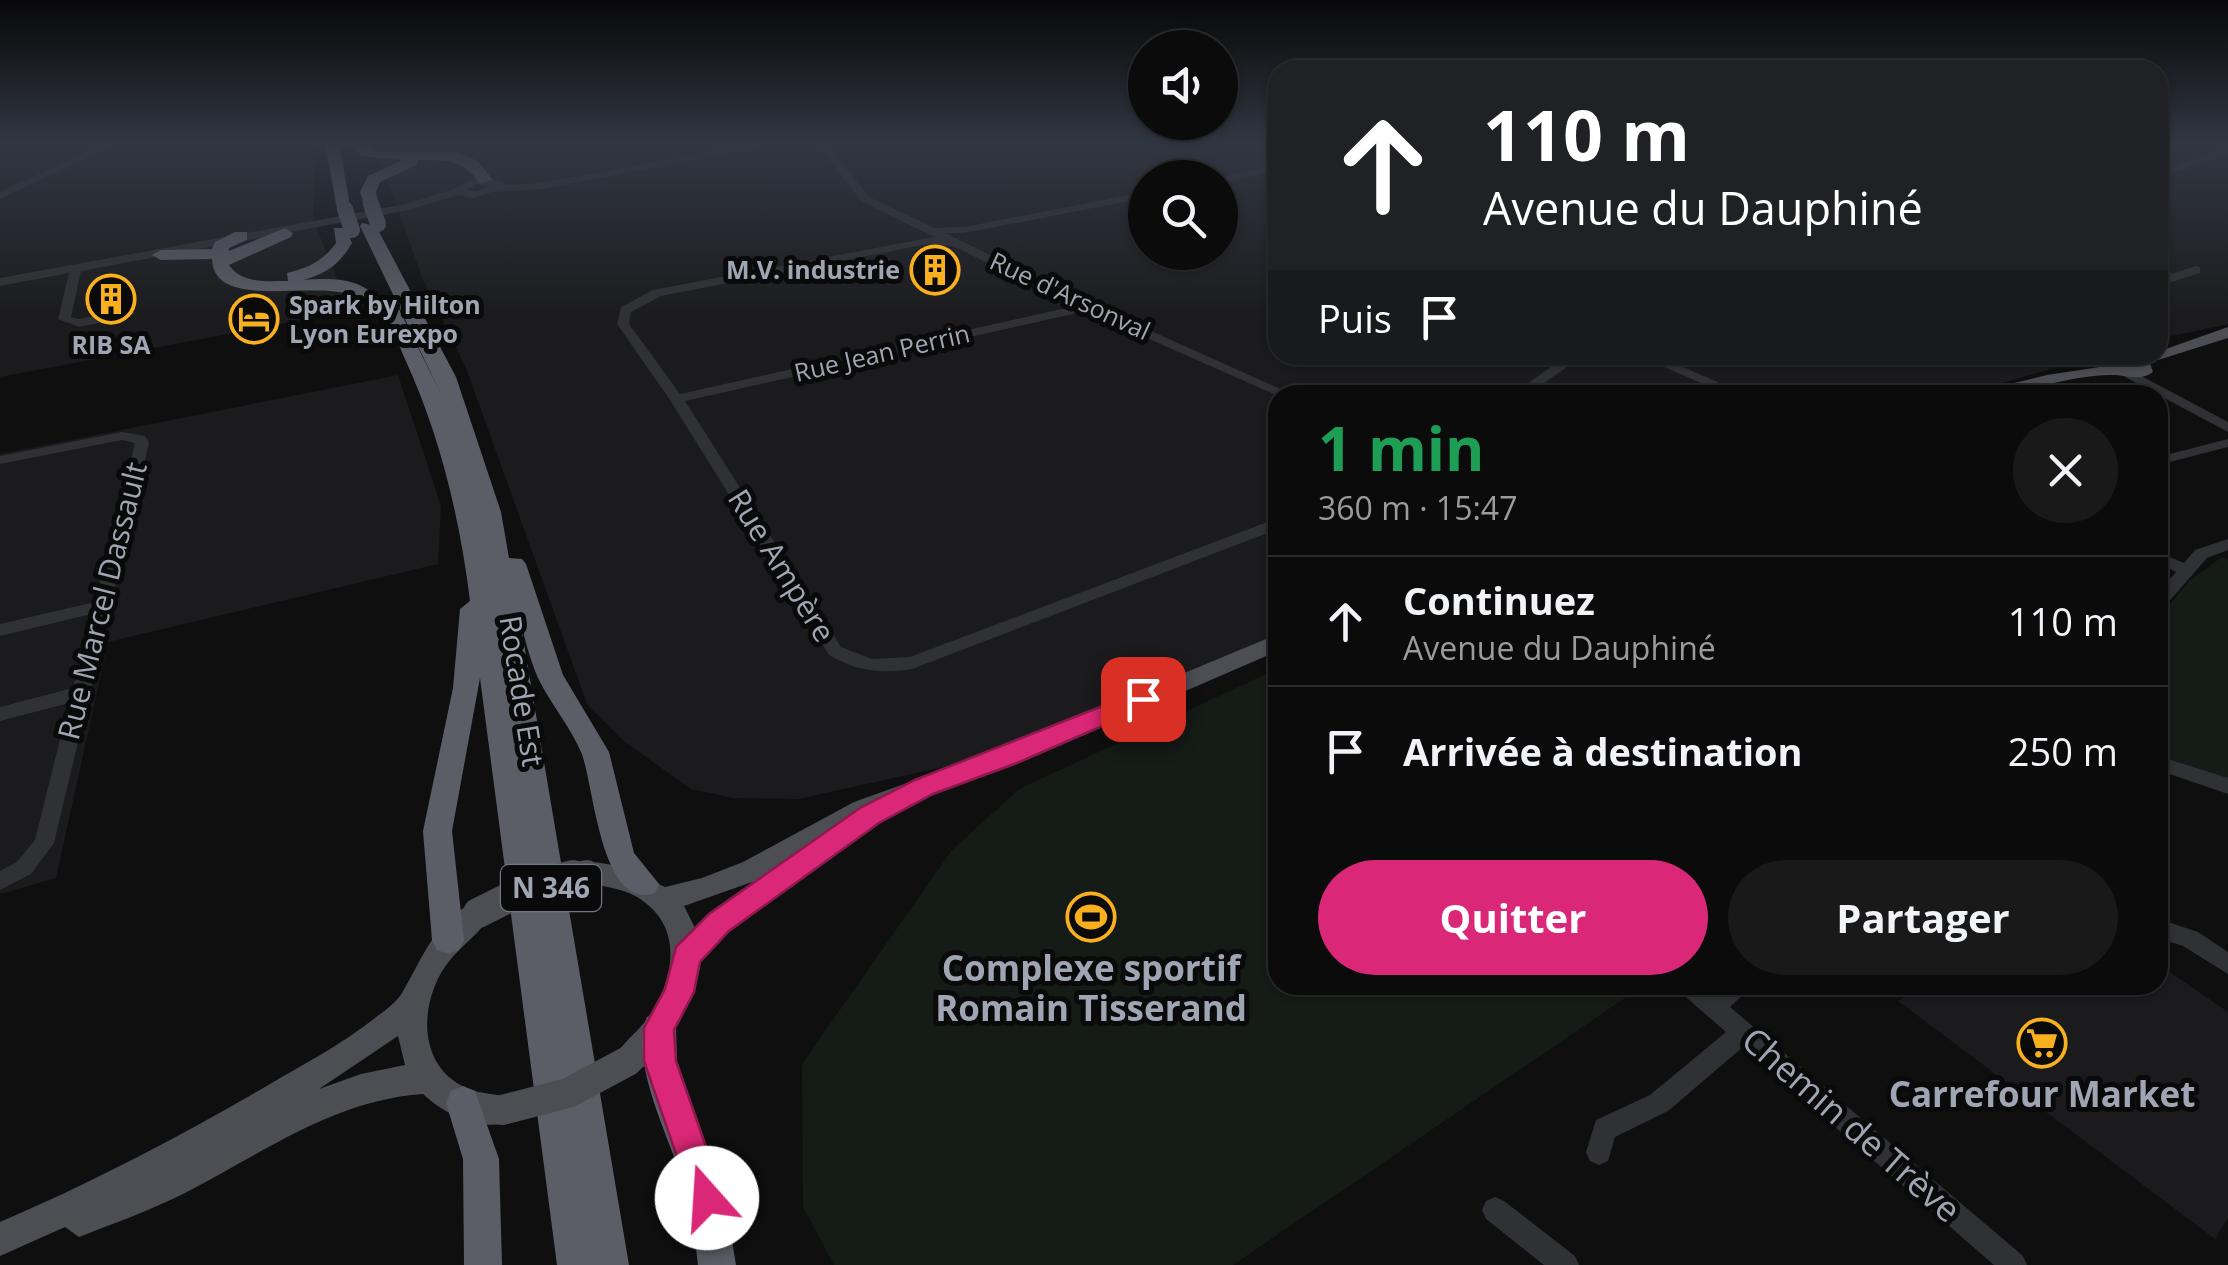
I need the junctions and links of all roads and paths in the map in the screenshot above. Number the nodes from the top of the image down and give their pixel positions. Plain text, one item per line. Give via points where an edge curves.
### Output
1 (350, 201) edge
2 (351, 201) edge
3 (358, 201) edge
4 (429, 201) edge
5 (439, 201) edge
6 (871, 201) edge
7 (1115, 201) edge
8 (352, 207) junction
9 (1008, 223) junction
10 (917, 224) junction
11 (360, 228) junction
12 (286, 232) joint
13 (956, 243) junction
14 (230, 245) junction
15 (886, 248) junction
16 (979, 253) junction
17 (162, 255) joint
18 (76, 268) junction
19 (2196, 270) dead end
20 (2168, 279) edge
21 (0, 282) edge
22 (1087, 307) junction
23 (129, 313) dead end
24 (404, 314) junction
25 (2228, 332) edge
26 (2168, 348) edge
27 (1562, 365) edge
28 (1668, 365) edge
29 (2108, 365) edge
30 (2135, 365) edge
31 (1532, 385) edge
32 (1717, 385) edge
33 (2027, 385) edge
34 (2161, 385) edge
35 (1268, 387) edge
36 (2168, 390) edge
37 (677, 399) junction
38 (2228, 428) edge
39 (2228, 443) edge
40 (2168, 458) edge
41 (0, 460) edge
42 (490, 512) junction
43 (1268, 526) edge
44 (2228, 544) edge
45 (475, 547) junction
46 (2168, 562) edge
47 (2185, 570) junction
48 (2168, 591) edge
49 (102, 606) junction
50 (0, 630) edge
51 (1268, 646) edge
52 (81, 693) junction
53 (0, 714) edge
54 (2168, 766) edge
55 (2228, 786) edge
56 (924, 787) junction
57 (0, 881) edge
58 (654, 891) junction
59 (2168, 932) dead end
60 (448, 940) junction
61 (686, 956) junction
62 (2228, 964) edge
63 (1699, 995) edge
64 (1727, 995) edge
65 (412, 1003) junction
66 (1713, 1007) junction
67 (659, 1028) junction
68 (1742, 1033) junction
69 (428, 1080) junction
70 (463, 1103) junction
71 (1600, 1152) dead end
72 (1495, 1210) dead end
73 (0, 1239) edge
74 (0, 1247) edge
75 (483, 1265) edge
76 (576, 1265) edge
77 (610, 1265) edge
78 (717, 1265) edge
79 (1566, 1265) edge
80 (2014, 1265) edge

1 - 8 highway, Rocade Est / N 346
2 - 8 highway, Rocade Est / N 346
3 - 8 highway
4 - 14 street
5 - 12 street
6 - 10 street, Rue d'Arsonval
7 - 9 street
8 - 11 highway
8 - 11 highway, Rocade Est / N 346
9 - 10 street via 958,231
9 - 16 street via 980,234
10 - 13 street, Rue d'Arsonval
10 - 15 street
11 - 14 highway via 325,266 272,282 236,274
11 - 24 highway, Rocade Est / N 346
11 - 24 highway via 414,298
12 - 14 highway
13 - 15 street, Rue Ampère
13 - 16 street, Rue d'Arsonval
14 - 17 highway
14 - 18 street
14 - 24 highway via 227,277 236,283 348,286 386,316
15 - 37 street, Rue Ampère via 638,300 623,324
16 - 22 street, Rue d'Arsonval
17 - 18 street
18 - 21 street
18 - 23 street via 64,319 78,323
19 - 20 street
22 - 35 street, Rue d'Arsonval
22 - 37 street, Rue Jean Perrin
24 - 42 highway, Rocade Est / N 346 via 459,411
24 - 45 highway, Rocade Est / N 346 via 438,406
25 - 26 main road
27 - 31 street
28 - 32 street
29 - 33 main road
30 - 34 street
36 - 38 street
37 - 43 street, Rue Ampère via 829,643 864,666 912,663
39 - 40 street
41 - 49 street, Rue Marcel Dassault via 122,436 140,439
42 - 58 highway via 502,521 550,676 594,752 620,859
42 - 77 highway, Rocade Est / N 346
44 - 47 street via 2201,554
45 - 60 highway via 467,559 472,667 438,819
45 - 76 highway, Rocade Est / N 346
46 - 47 street
47 - 48 street
49 - 50 street
49 - 52 street, Rue Marcel Dassault
51 - 56 main road
52 - 53 street
52 - 57 street, Rue Marcel Dassault via 44,842 24,868
54 - 55 street
56 - 58 main road via 862,810 705,889
56 - 61 main road via 776,880
58 - 60 main road, bridge via 617,875 550,878 478,913
58 - 61 main road via 681,924
59 - 62 street
60 - 65 main road
61 - 67 main road via 679,992
63 - 66 street, Chemin de Trève
64 - 66 street
65 - 69 main road via 411,1045
65 - 73 main road via 386,1031 191,1147
66 - 68 street, Chemin de Trève
67 - 70 main road, bridge via 628,1061 589,1087 545,1104 502,1110
67 - 78 highway via 660,1061 707,1198
68 - 71 street via 1659,1103 1604,1129
68 - 80 street, Chemin de Trève
69 - 70 main road
69 - 74 main road via 373,1085 342,1097 169,1183
70 - 75 highway via 481,1159
72 - 79 street

